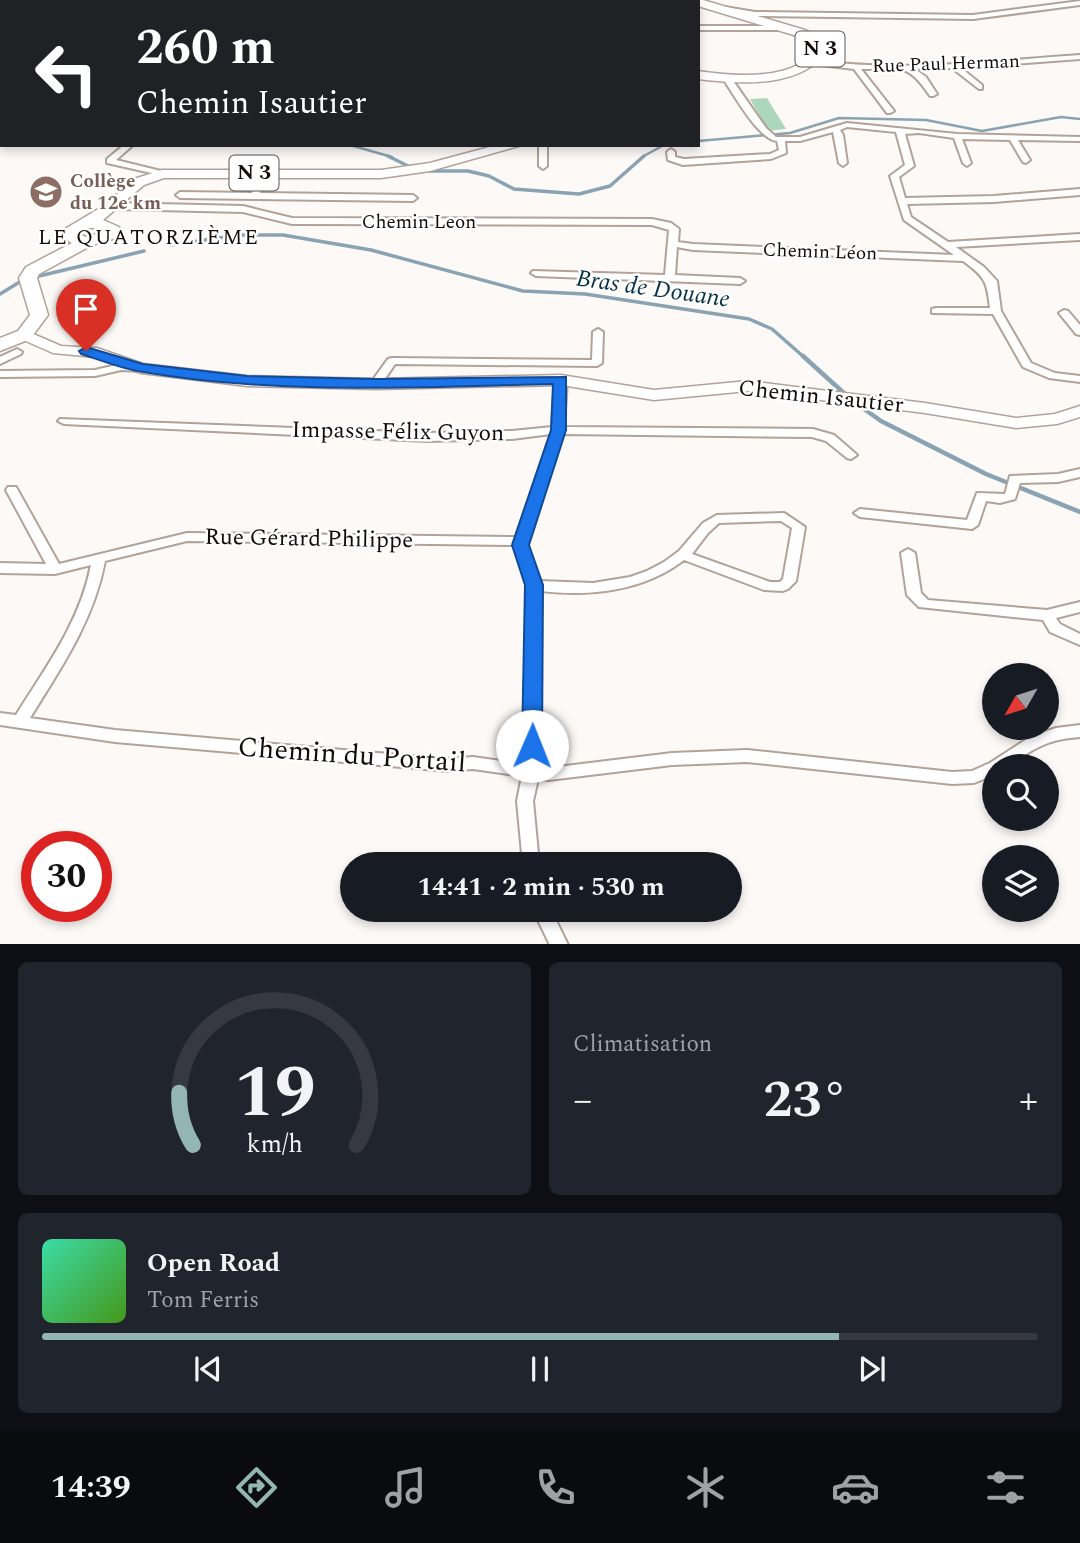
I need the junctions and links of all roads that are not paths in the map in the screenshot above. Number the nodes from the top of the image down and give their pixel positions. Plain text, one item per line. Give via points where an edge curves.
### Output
1 (700, 3) edge
2 (1080, 3) edge
3 (721, 9) junction
4 (700, 28) edge
5 (787, 28) junction
6 (1080, 57) edge
7 (813, 62) junction
8 (908, 66) junction
9 (954, 66) junction
10 (856, 67) junction
11 (700, 75) edge
12 (726, 77) junction
13 (979, 87) dead end
14 (933, 94) dead end
15 (890, 111) dead end
16 (835, 128) junction
17 (904, 130) junction
18 (957, 136) junction
19 (1013, 138) junction
20 (1080, 139) edge
21 (781, 141) junction
22 (127, 147) edge
23 (507, 147) edge
24 (543, 147) edge
25 (671, 152) dead end
26 (1026, 160) dead end
27 (843, 163) dead end
28 (967, 163) dead end
29 (543, 166) dead end
30 (264, 173) junction
31 (162, 174) junction
32 (1080, 192) edge
33 (180, 195) dead end
34 (255, 196) junction
35 (413, 198) dead end
36 (902, 201) junction
37 (111, 213) junction
38 (1080, 237) edge
39 (80, 241) junction
40 (675, 244) junction
41 (945, 245) junction
42 (965, 258) junction
43 (536, 273) dead end
44 (670, 278) junction
45 (740, 281) dead end
46 (936, 311) dead end
47 (996, 311) junction
48 (1064, 313) dead end
49 (598, 332) dead end
50 (1080, 332) edge
51 (14, 344) edge
52 (0, 361) edge
53 (141, 368) junction
54 (0, 374) edge
55 (1080, 379) edge
56 (561, 380) junction
57 (376, 384) junction
58 (1080, 411) edge
59 (64, 421) dead end
60 (558, 430) junction
61 (851, 455) dead end
62 (1080, 473) edge
63 (12, 490) dead end
64 (860, 513) dead end
65 (521, 541) junction
66 (908, 553) dead end
67 (683, 555) junction
68 (99, 559) junction
69 (0, 568) edge
70 (55, 569) junction
71 (534, 585) junction
72 (1080, 607) edge
73 (1047, 615) junction
74 (1080, 640) edge
75 (0, 719) edge
76 (20, 721) junction
77 (1080, 731) edge
78 (1015, 754) edge
79 (531, 773) junction
80 (982, 773) edge
81 (530, 852) edge
82 (548, 922) edge
83 (559, 944) edge

1 - 3 main road, N 3
2 - 3 street via 974,17 755,14
3 - 5 main road, N 3
4 - 5 street
5 - 7 main road, N 3 via 814,40 821,50
6 - 9 street, Rue Paul Herman
7 - 10 street, Rue Paul Herman
7 - 12 main road, N 3 via 784,73
8 - 9 street, Rue Paul Herman
8 - 10 street, Rue Paul Herman
8 - 14 street
9 - 13 street
10 - 15 street
11 - 12 main road, N 3
12 - 21 street via 766,133
16 - 17 street via 858,125
16 - 21 street
16 - 27 street
17 - 18 street
17 - 36 street via 900,133 910,166 894,176
18 - 19 street
18 - 28 street
19 - 20 street
19 - 26 street
21 - 25 street via 783,151 771,156 683,162 671,158
22 - 31 street via 110,161
23 - 30 main road, N 3 via 408,171
24 - 29 street
30 - 31 main road, N 3
30 - 34 street
31 - 37 main road, N 3 via 139,182
32 - 36 street
33 - 34 street
34 - 35 street
36 - 41 street via 907,219
37 - 39 main road, N 3 via 110,235
37 - 39 main road via 71,232 70,237
37 - 40 street, Chemin Leon via 243,209 292,221 652,222 674,229
38 - 41 street
39 - 51 main road, N 3 via 31,278 40,316
40 - 42 street, Chemin Léon
40 - 44 street
41 - 42 street
42 - 47 street via 992,281
43 - 44 street, Chemin Léon
44 - 45 street, Chemin Léon
46 - 47 street
47 - 55 street via 1027,365 1053,376
48 - 50 street
49 - 57 street via 597,363 392,361
51 - 52 street
51 - 53 main road, Chemin Isautier via 97,353
53 - 54 street, Chemin Isautier
53 - 57 main road, Chemin Isautier via 247,380
56 - 57 main road, Chemin Isautier
56 - 58 main road, Chemin Isautier via 654,395 748,386 1016,424
56 - 60 street
59 - 60 street, Impasse Félix Guyon via 427,437
60 - 61 street, Impasse Félix Guyon via 813,433 830,438
60 - 65 street
62 - 64 street via 1058,478 1020,477 1007,498 981,496 972,525
63 - 70 street
65 - 68 street, Rue Gérard Philippe via 187,537
65 - 71 street via 522,557
66 - 73 street via 914,595 924,604
67 - 67 street via 717,519 779,517 797,524 800,530 787,584 769,587
67 - 71 street via 636,579 602,588
68 - 70 street, Rue Gérard Philippe
68 - 76 street via 96,586 83,618
69 - 70 street, Rue Gérard Philippe
71 - 79 street
72 - 73 street
73 - 74 street via 1055,628
75 - 76 street, Chemin du Portail
76 - 79 street, Chemin du Portail via 115,736 447,765 473,763
77 - 78 street, Chemin du Portail via 1057,732
79 - 80 street, Chemin du Portail via 747,756 952,778
79 - 81 street via 526,801
82 - 83 street

